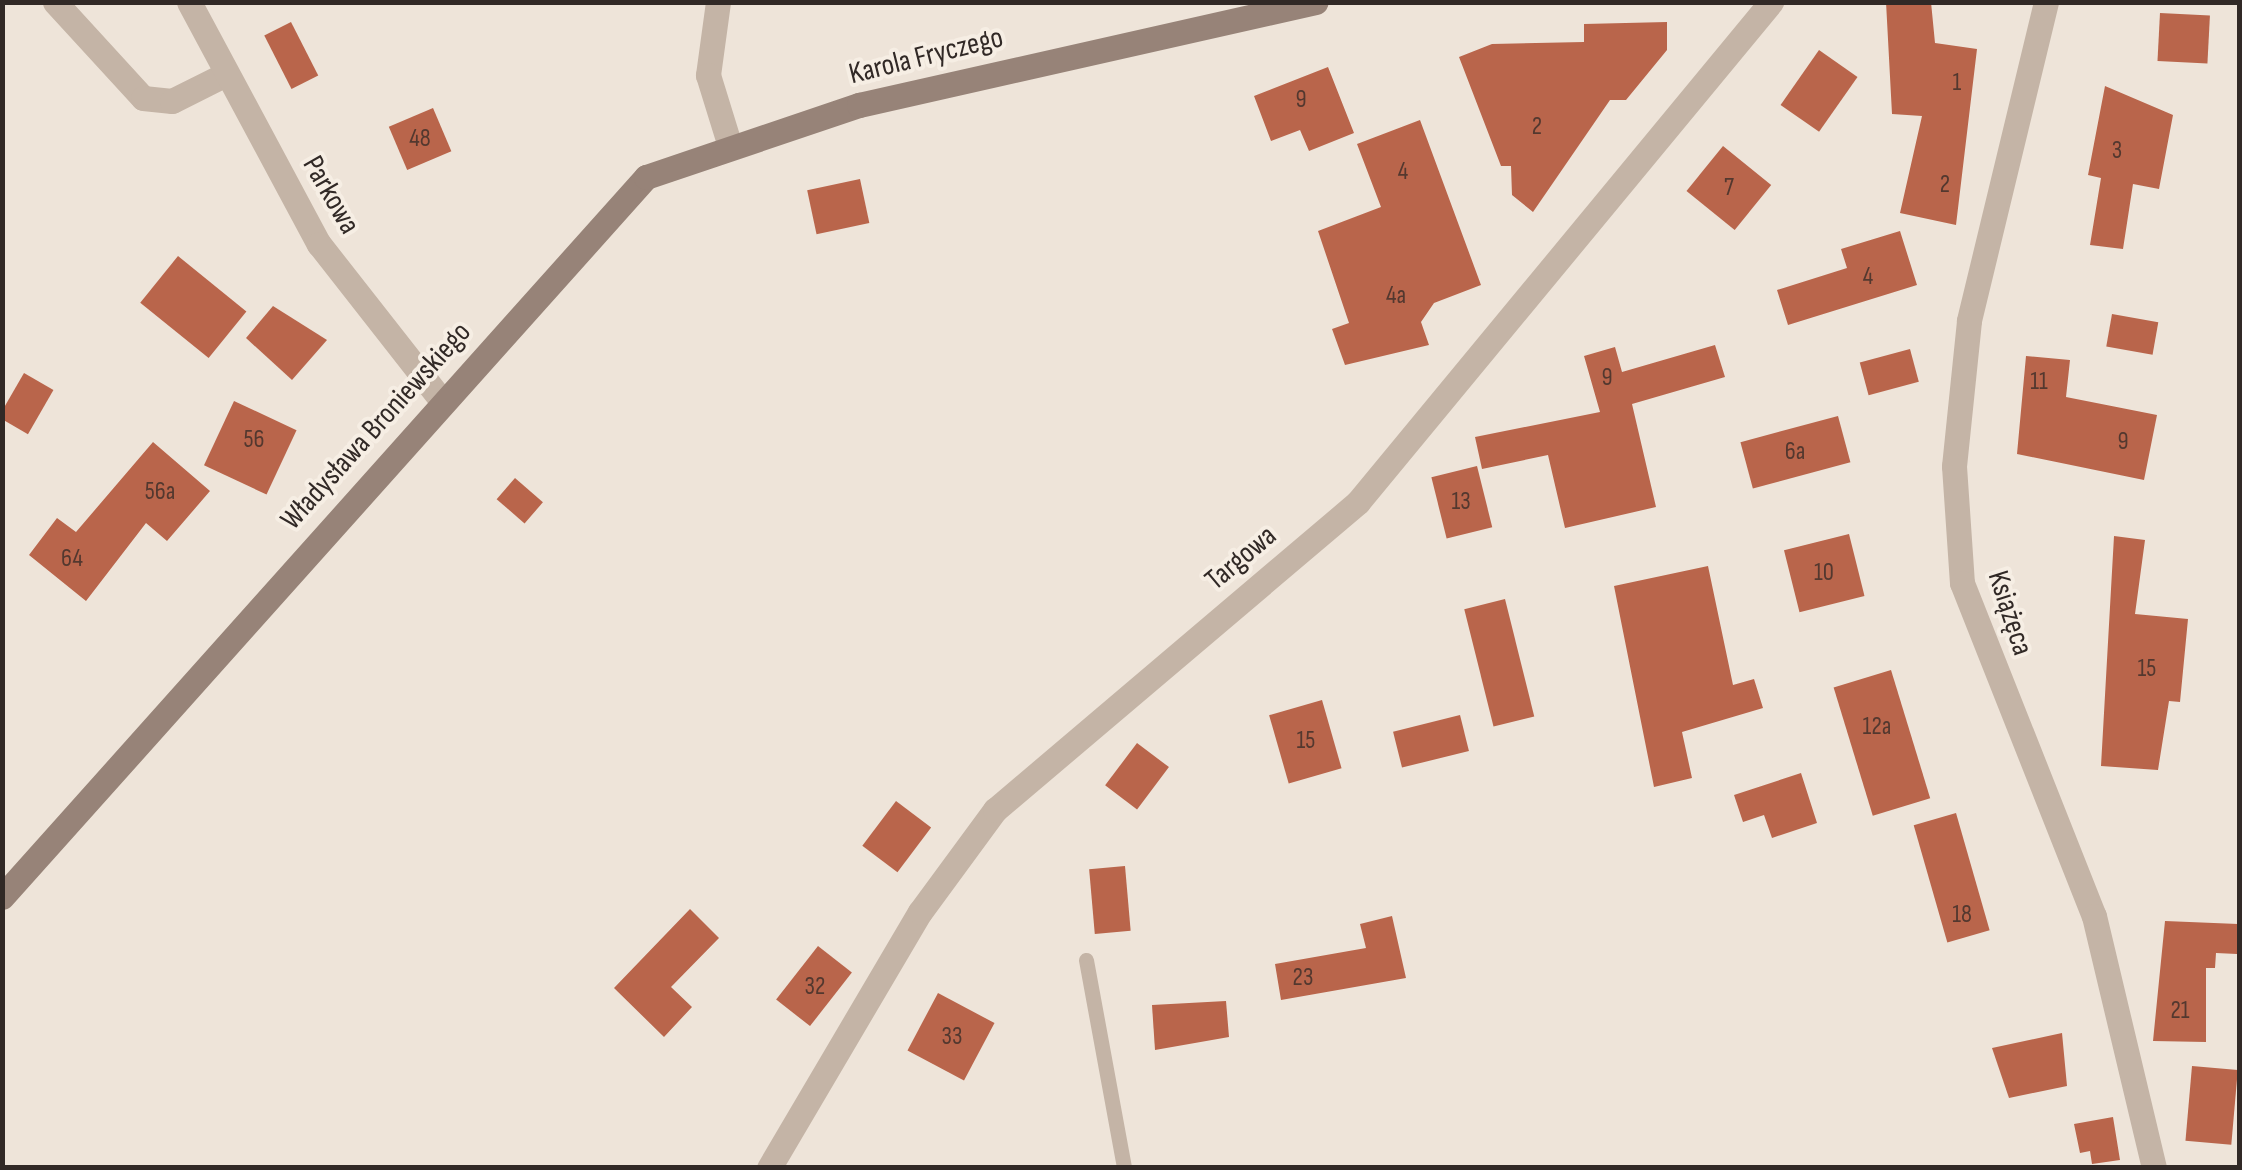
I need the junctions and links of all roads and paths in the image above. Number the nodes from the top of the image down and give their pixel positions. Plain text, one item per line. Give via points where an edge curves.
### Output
1 (55, 2) edge
2 (189, 2) edge
3 (718, 2) edge
4 (1316, 2) edge
5 (1771, 2) edge
6 (2046, 2) edge
7 (226, 74) junction
8 (729, 143) junction
9 (443, 402) junction
10 (2, 896) edge
11 (1086, 960) dead end
12 (769, 1168) edge
13 (1124, 1168) edge
14 (2154, 1168) edge

1 - 7 street via 143,98 172,101
2 - 7 street, Parkowa
3 - 8 street via 708,75
4 - 8 street, Karola Fryczego via 1070,54
5 - 12 street, Targowa via 1358,502 994,810 920,912
6 - 14 street, Książęca via 1969,321 1954,466 1962,583 2094,916
7 - 9 street, Parkowa via 319,244
8 - 9 street, Władysława Broniewskiego via 646,177
9 - 10 street, Władysława Broniewskiego
11 - 13 lane

